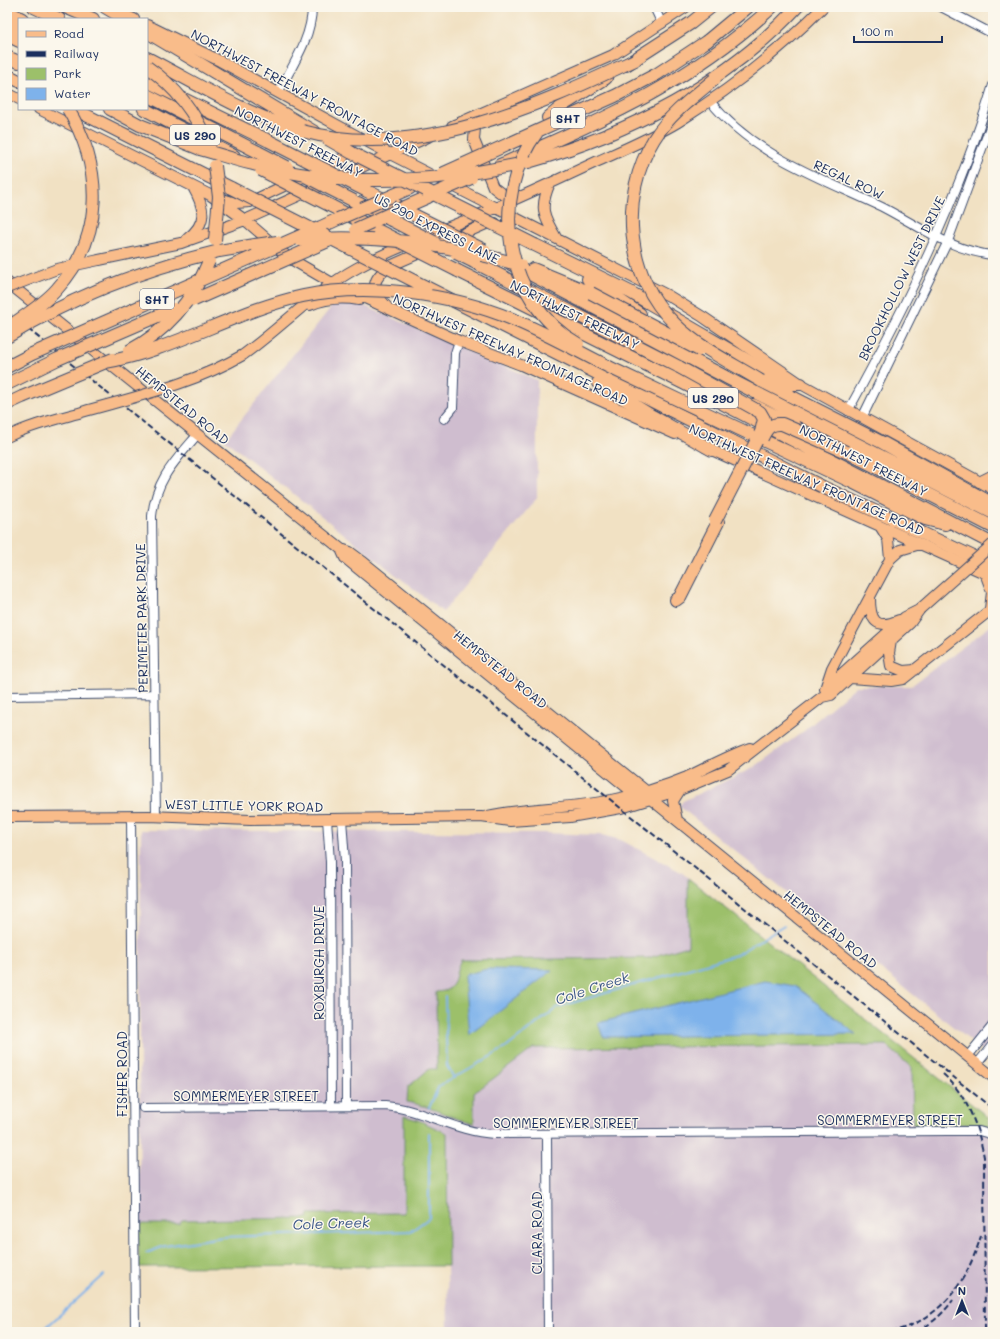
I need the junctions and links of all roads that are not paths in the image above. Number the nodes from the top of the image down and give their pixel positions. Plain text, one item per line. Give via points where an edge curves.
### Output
1 (34, 7) edge
2 (65, 7) edge
3 (106, 7) edge
4 (312, 7) edge
5 (654, 7) edge
6 (686, 7) edge
7 (711, 7) edge
8 (748, 7) edge
9 (772, 7) edge
10 (797, 7) edge
11 (823, 7) edge
12 (941, 7) edge
13 (7, 11) edge
14 (20, 18) edge
15 (57, 18) edge
16 (91, 18) edge
17 (123, 18) edge
18 (132, 18) edge
19 (7, 24) edge
20 (662, 24) junction
21 (148, 25) edge
22 (18, 30) edge
23 (148, 33) edge
24 (993, 34) edge
25 (7, 35) edge
26 (18, 40) edge
27 (148, 42) edge
28 (148, 59) edge
29 (635, 60) junction
30 (201, 64) junction
31 (148, 68) edge
32 (714, 79) junction
33 (148, 81) edge
34 (993, 85) edge
35 (7, 93) edge
36 (278, 93) junction
37 (148, 96) edge
38 (18, 98) edge
39 (710, 101) junction
40 (40, 110) edge
41 (69, 110) edge
42 (76, 110) edge
43 (112, 110) edge
44 (146, 110) edge
45 (482, 112) junction
46 (993, 119) edge
47 (340, 128) junction
48 (390, 154) junction
49 (961, 175) junction
50 (972, 179) junction
51 (550, 183) junction
52 (192, 186) junction
53 (210, 195) junction
54 (520, 197) junction
55 (495, 208) junction
56 (245, 220) junction
57 (527, 224) junction
58 (937, 237) junction
59 (557, 239) junction
60 (948, 241) junction
61 (181, 243) junction
62 (534, 247) junction
63 (993, 254) edge
64 (7, 282) edge
65 (332, 283) junction
66 (7, 288) edge
67 (370, 302) junction
68 (301, 308) junction
69 (390, 311) junction
70 (7, 328) edge
71 (517, 334) junction
72 (7, 337) edge
73 (459, 341) junction
74 (105, 362) junction
75 (7, 367) edge
76 (679, 367) junction
77 (629, 376) junction
78 (761, 381) junction
79 (7, 384) edge
80 (739, 384) junction
81 (801, 384) junction
82 (7, 404) edge
83 (848, 411) junction
84 (862, 418) junction
85 (444, 419) dead end
86 (198, 434) junction
87 (7, 437) edge
88 (712, 450) junction
89 (846, 452) junction
90 (993, 475) edge
91 (979, 482) junction
92 (993, 489) edge
93 (993, 504) edge
94 (993, 513) edge
95 (717, 522) junction
96 (880, 526) junction
97 (993, 527) edge
98 (966, 530) junction
99 (920, 544) junction
100 (993, 544) edge
101 (341, 549) junction
102 (890, 559) junction
103 (990, 572) edge
104 (870, 598) junction
105 (992, 608) edge
106 (920, 609) junction
107 (905, 617) junction
108 (891, 641) junction
109 (915, 670) junction
110 (850, 678) junction
111 (824, 693) junction
112 (154, 694) junction
113 (7, 696) edge
114 (756, 746) junction
115 (646, 790) junction
116 (680, 790) junction
117 (635, 794) junction
118 (652, 800) junction
119 (131, 816) junction
120 (156, 816) junction
121 (7, 817) edge
122 (481, 818) junction
123 (328, 819) junction
124 (342, 819) junction
125 (677, 820) junction
126 (330, 906) junction
127 (345, 906) junction
128 (345, 986) junction
129 (330, 987) junction
130 (993, 1025) edge
131 (993, 1044) edge
132 (968, 1056) junction
133 (977, 1064) junction
134 (993, 1077) edge
135 (331, 1106) junction
136 (346, 1106) junction
137 (143, 1108) dead end
138 (547, 1134) junction
139 (993, 1135) edge
140 (135, 1332) edge
141 (548, 1332) edge

1 - 15 highway
2 - 16 highway
3 - 17 highway
3 - 18 main road
4 - 36 street via 308,34
5 - 20 street
6 - 20 main road
7 - 29 highway
8 - 75 highway, SHT, bridge via 707,42 657,74 572,116
9 - 79 highway, SHT, bridge via 713,56 661,90 613,115 58,359
10 - 32 highway via 783,22
11 - 39 main road via 772,55
12 - 24 street
13 - 14 highway
19 - 22 highway
20 - 45 main road via 613,55
21 - 36 main road, NORTHWEST FREEWAY FRONTAGE ROAD
23 - 30 highway
25 - 26 highway
27 - 30 highway
28 - 29 highway, bridge via 247,111 279,124 310,133 377,140 452,130 499,118 536,105
29 - 77 highway, bridge via 565,104 548,118 533,138 521,162 512,187 509,211 510,242 518,271 538,309 567,338
30 - 62 highway, bridge via 352,153
31 - 74 highway, bridge via 183,100 196,117 205,136 218,182 217,230 205,270 183,308 152,337 134,349
32 - 43 highway, bridge via 642,120 559,154 482,172 414,180 356,179 301,174 254,165 170,138
32 - 78 highway, bridge via 674,114 654,139 637,178 631,218 632,237 648,287 667,316 698,342
33 - 80 highway, NORTHWEST FREEWAY / US 290, bridge via 490,254
34 - 49 street, BROOKHOLLOW WEST DRIVE
35 - 38 main road
36 - 47 main road, NORTHWEST FREEWAY FRONTAGE ROAD
37 - 76 highway, US 290 EXPRESS LANE, bridge
39 - 51 main road via 670,126
39 - 58 street, REGAL ROW via 729,123 760,146 808,173
40 - 52 main road, NORTHWEST FREEWAY FRONTAGE ROAD
41 - 70 highway, bridge via 88,148 93,171 92,218 86,240 77,262 57,290
42 - 71 highway, bridge
44 - 98 highway, NORTHWEST FREEWAY / US 290, bridge
45 - 48 main road
45 - 54 main road via 475,128 474,140 493,186 502,194
46 - 50 street, BROOKHOLLOW WEST DRIVE
47 - 48 main road, NORTHWEST FREEWAY FRONTAGE ROAD
47 - 53 main road via 348,142 343,158 250,202 236,203
48 - 55 main road, NORTHWEST FREEWAY FRONTAGE ROAD
48 - 56 main road
49 - 50 street
49 - 58 street, BROOKHOLLOW WEST DRIVE
50 - 60 street, BROOKHOLLOW WEST DRIVE
51 - 54 main road
51 - 59 main road via 545,194 543,212
52 - 53 main road, NORTHWEST FREEWAY FRONTAGE ROAD
52 - 61 main road via 202,202 203,214 198,229
53 - 56 main road, NORTHWEST FREEWAY FRONTAGE ROAD
54 - 55 main road
55 - 57 main road, NORTHWEST FREEWAY FRONTAGE ROAD
55 - 65 main road via 383,254
56 - 61 main road
56 - 65 main road, NORTHWEST FREEWAY FRONTAGE ROAD via 289,258
57 - 59 main road, NORTHWEST FREEWAY FRONTAGE ROAD
57 - 69 main road via 486,224 390,266 379,274 374,284 378,298
58 - 60 street, REGAL ROW
58 - 83 street, BROOKHOLLOW WEST DRIVE
59 - 81 main road, NORTHWEST FREEWAY FRONTAGE ROAD via 669,296
60 - 63 street, REGAL ROW via 977,252
60 - 84 street, BROOKHOLLOW WEST DRIVE
61 - 66 main road, bridge via 57,269
62 - 80 highway via 602,287
62 - 81 highway via 630,292 788,384
64 - 86 main road, HEMPSTEAD ROAD
65 - 67 main road, NORTHWEST FREEWAY FRONTAGE ROAD
65 - 68 main road
67 - 68 main road via 336,298 320,300
67 - 69 main road, NORTHWEST FREEWAY FRONTAGE ROAD
68 - 87 main road, bridge via 270,336 243,355 204,376 48,421
69 - 73 main road, NORTHWEST FREEWAY FRONTAGE ROAD
71 - 88 highway
71 - 103 highway
72 - 78 highway, bridge via 55,309 113,282 184,259 292,240 360,238 445,246 486,255 556,277 591,292 726,365
73 - 85 street via 455,353 452,408
73 - 88 main road, NORTHWEST FREEWAY FRONTAGE ROAD
74 - 77 highway, bridge via 122,360 269,304 334,291 363,290 412,293 451,300 484,310 512,320
74 - 82 highway, bridge
76 - 89 highway, US 290 EXPRESS LANE, bridge
76 - 95 highway, bridge via 760,412 764,419 761,432
77 - 98 highway, bridge via 925,519
78 - 93 highway via 924,465
80 - 94 highway, NORTHWEST FREEWAY / US 290
81 - 83 main road, NORTHWEST FREEWAY FRONTAGE ROAD
83 - 84 main road, NORTHWEST FREEWAY FRONTAGE ROAD
84 - 91 main road, NORTHWEST FREEWAY FRONTAGE ROAD
86 - 101 main road, HEMPSTEAD ROAD
86 - 112 street, PERIMETER PARK DRIVE via 162,479 152,509
88 - 96 main road, NORTHWEST FREEWAY FRONTAGE ROAD
89 - 95 highway, bridge via 782,424 774,424 765,433
89 - 97 highway, US 290 EXPRESS LANE
90 - 91 main road
91 - 92 main road, NORTHWEST FREEWAY FRONTAGE ROAD
95 - 95 highway via 680,597 676,600 677,595
96 - 99 main road, NORTHWEST FREEWAY FRONTAGE ROAD
96 - 102 main road via 888,539
98 - 100 highway, NORTHWEST FREEWAY / US 290
99 - 102 main road via 900,550
99 - 103 main road, NORTHWEST FREEWAY FRONTAGE ROAD
100 - 106 main road, WEST LITTLE YORK ROAD, bridge
101 - 115 main road, HEMPSTEAD ROAD via 362,561
101 - 117 main road, HEMPSTEAD ROAD via 345,558
102 - 104 main road
103 - 105 main road
104 - 107 main road via 870,614 876,622 892,623
104 - 111 main road via 832,668
105 - 109 main road
106 - 107 main road, WEST LITTLE YORK ROAD
106 - 108 main road, WEST LITTLE YORK ROAD
107 - 111 main road, WEST LITTLE YORK ROAD
108 - 109 main road via 891,666 903,671
108 - 110 main road, WEST LITTLE YORK ROAD
109 - 110 main road via 897,681
110 - 111 main road, WEST LITTLE YORK ROAD via 831,695
111 - 114 main road, WEST LITTLE YORK ROAD via 786,726
112 - 113 street
112 - 120 street, PERIMETER PARK DRIVE
114 - 115 main road, WEST LITTLE YORK ROAD via 724,757 686,777
114 - 116 main road, WEST LITTLE YORK ROAD via 728,770
115 - 117 main road, WEST LITTLE YORK ROAD
115 - 118 main road, HEMPSTEAD ROAD
116 - 118 main road, WEST LITTLE YORK ROAD
116 - 125 main road via 673,801
117 - 118 main road, HEMPSTEAD ROAD
117 - 122 main road, WEST LITTLE YORK ROAD
118 - 122 main road, WEST LITTLE YORK ROAD via 570,817 510,821
118 - 125 main road, HEMPSTEAD ROAD
119 - 120 main road, WEST LITTLE YORK ROAD
119 - 121 main road, WEST LITTLE YORK ROAD
119 - 140 street, FISHER ROAD
120 - 123 main road, WEST LITTLE YORK ROAD
122 - 124 main road, WEST LITTLE YORK ROAD
123 - 124 main road, WEST LITTLE YORK ROAD
123 - 126 street, ROXBURGH DRIVE
124 - 127 street, ROXBURGH DRIVE
125 - 132 main road, HEMPSTEAD ROAD
126 - 127 street
126 - 129 street, ROXBURGH DRIVE
127 - 128 street, ROXBURGH DRIVE
128 - 129 street
128 - 136 street, ROXBURGH DRIVE
129 - 135 street, ROXBURGH DRIVE
130 - 132 street
131 - 133 street
132 - 133 main road, HEMPSTEAD ROAD
133 - 134 main road, HEMPSTEAD ROAD
135 - 136 street, SOMMERMEYER STREET
135 - 137 street, SOMMERMEYER STREET
136 - 138 street, SOMMERMEYER STREET via 400,1107 484,1134
138 - 139 street, SOMMERMEYER STREET via 979,1131
138 - 141 street, CLARA ROAD

